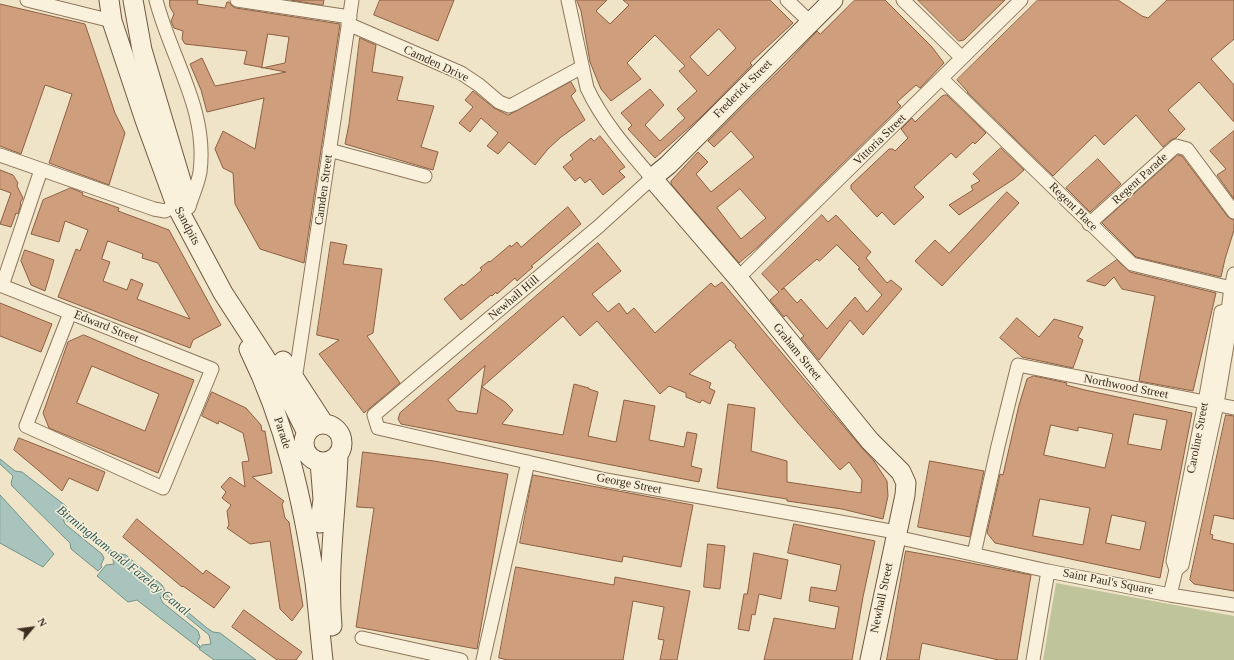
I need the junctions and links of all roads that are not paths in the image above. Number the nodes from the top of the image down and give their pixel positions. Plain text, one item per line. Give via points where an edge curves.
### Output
1 (27, 0) edge
2 (109, 0) edge
3 (133, 0) edge
4 (156, 0) edge
5 (237, 0) edge
6 (352, 0) edge
7 (568, 0) edge
8 (787, 0) edge
9 (833, 0) edge
10 (903, 0) edge
11 (1021, 0) edge
12 (112, 20) junction
13 (349, 21) junction
14 (810, 22) junction
15 (962, 58) junction
16 (582, 66) junction
17 (942, 79) junction
18 (330, 150) junction
19 (0, 155) edge
20 (42, 170) junction
21 (425, 176) dead end
22 (652, 178) junction
23 (182, 206) junction
24 (1234, 212) edge
25 (1089, 224) junction
26 (1234, 274) edge
27 (738, 278) junction
28 (1, 285) edge
29 (223, 293) junction
30 (1230, 299) edge
31 (70, 313) junction
32 (295, 380) junction
33 (1211, 403) junction
34 (1234, 408) edge
35 (374, 415) joint
36 (324, 424) junction
37 (307, 433) junction
38 (338, 456) junction
39 (320, 462) junction
40 (528, 462) junction
41 (896, 534) junction
42 (974, 554) junction
43 (1048, 571) junction
44 (315, 582) junction
45 (1170, 594) junction
46 (1234, 605) edge
47 (362, 638) dead end
48 (323, 660) edge
49 (335, 660) edge
50 (461, 660) edge
51 (483, 660) edge
52 (870, 660) edge
53 (1033, 660) edge

1 - 12 street
2 - 12 main road, Sandpits
3 - 23 main road, Sandpits via 142,50
4 - 23 street via 191,95 201,149 200,174
5 - 13 street
6 - 13 street, Camden Street
7 - 16 street
8 - 14 street
9 - 14 main road, Frederick Street
10 - 15 street
11 - 15 street, Vittoria Street
12 - 23 main road, Sandpits via 145,120
13 - 16 street, Camden Drive via 461,73 499,102 509,106
13 - 18 street, Camden Street
14 - 22 main road, Frederick Street
15 - 17 street, Vittoria Street
16 - 22 street via 587,88 600,113
17 - 25 street, Regent Place
17 - 27 street, Vittoria Street
18 - 21 street
18 - 32 street, Camden Street
19 - 20 street
20 - 23 street via 154,209 165,211
20 - 28 street
22 - 27 main road, Graham Street
22 - 35 street, Newhall Hill via 602,224
23 - 29 main road, Sandpits
23 - 32 main road, Sandpits
24 - 25 street, Regent Parade via 1186,149 1176,146
25 - 30 street, Regent Place via 1132,264
26 - 30 street, Caroline Street
27 - 41 main road, Graham Street via 870,441 901,472 906,483
28 - 31 street, Edward Street
29 - 37 main road, Sandpits via 284,387
29 - 44 main road, Parade via 280,421 299,496
30 - 33 street, Caroline Street via 1232,315
31 - 31 street, Edward Street via 212,369 163,488 26,426
32 - 36 main road, Sandpits
33 - 34 street, Northwood Street
33 - 42 street, Northwood Street via 1018,365
33 - 45 street, Caroline Street via 1182,565 1176,570
35 - 40 street, George Street via 378,428
36 - 37 main road via 315,426
36 - 38 main road via 333,427 341,436 342,445
37 - 39 main road via 305,450 308,456
38 - 39 main road via 327,462
38 - 49 main road via 330,601
39 - 44 main road, Parade via 323,499
40 - 41 street, George Street via 606,480
40 - 51 street
41 - 42 street, George Street
41 - 52 main road, Newhall Street
42 - 43 street, George Street
43 - 45 street, Saint Paul's Square
43 - 53 street, Saint Paul's Square
44 - 48 main road, Parade
45 - 46 street, Saint Paul's Square
47 - 50 street

